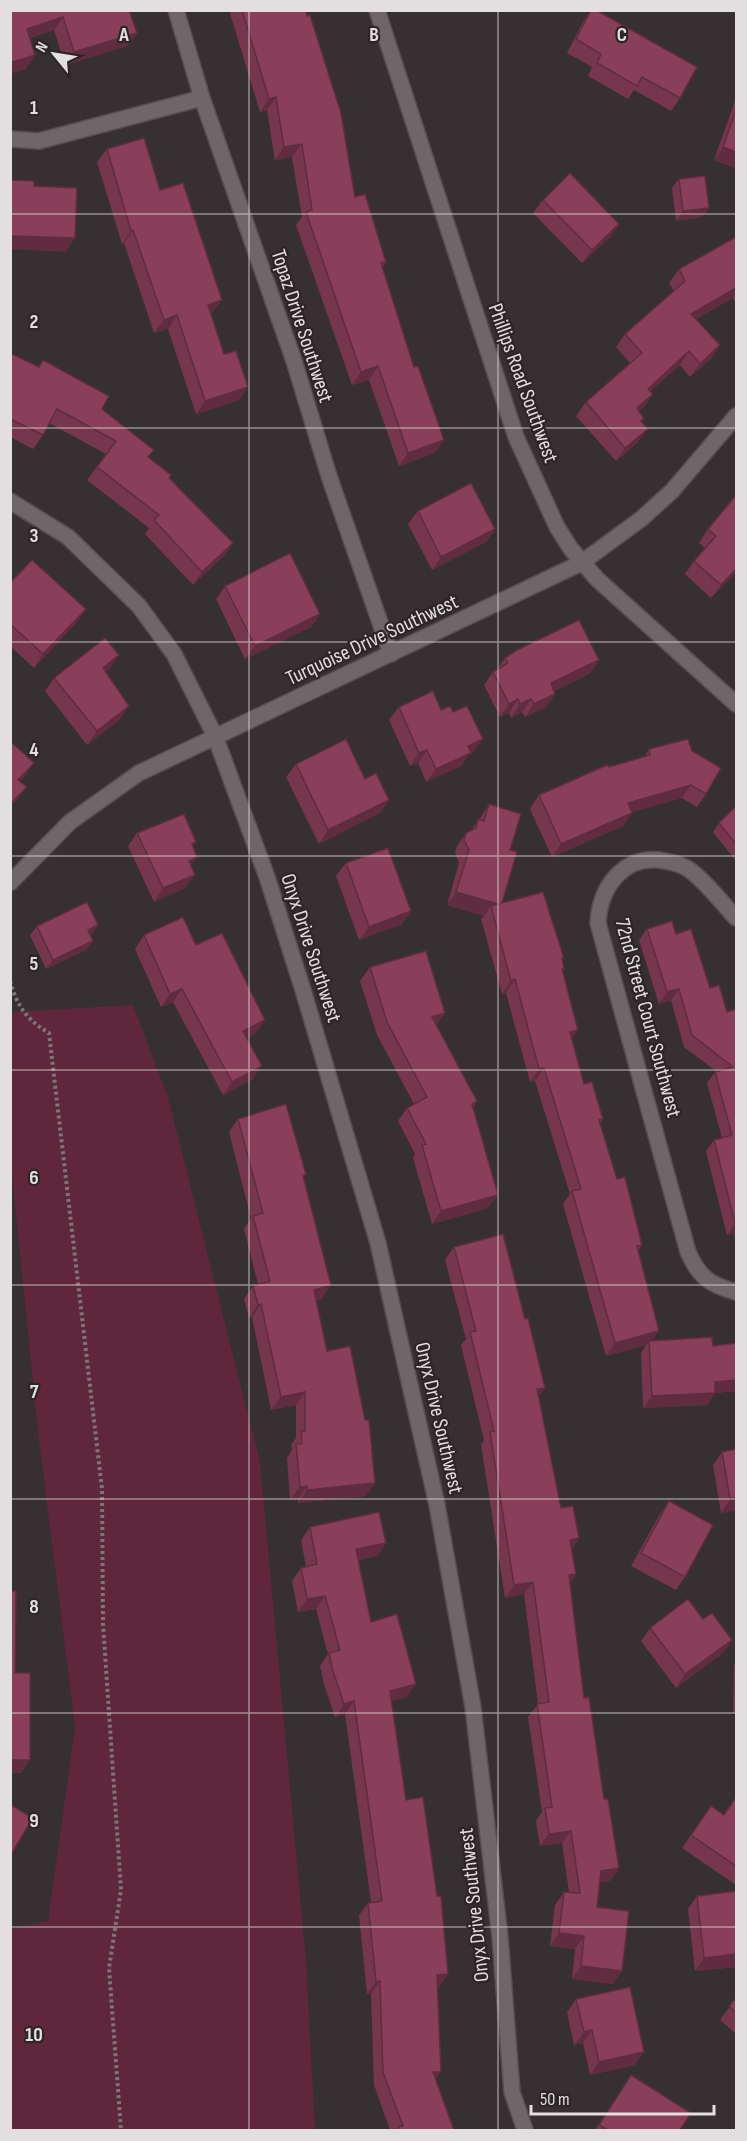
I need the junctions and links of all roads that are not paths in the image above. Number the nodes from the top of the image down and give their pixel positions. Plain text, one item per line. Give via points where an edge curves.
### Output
1 (176, 10) edge
2 (376, 10) edge
3 (202, 98) junction
4 (10, 139) edge
5 (736, 416) edge
6 (10, 501) edge
7 (581, 563) junction
8 (391, 654) junction
9 (736, 704) edge
10 (215, 736) junction
11 (10, 883) edge
12 (736, 918) edge
13 (736, 1292) edge
14 (525, 2130) edge

1 - 3 street, Topaz Drive Southwest
2 - 7 street, Phillips Road Southwest via 516,437 557,527
3 - 4 street via 39,141
3 - 8 street, Topaz Drive Southwest
5 - 7 street, Turquoise Drive Southwest via 672,491
6 - 10 street, Onyx Drive Southwest via 68,537 139,606 174,654
7 - 8 street, Turquoise Drive Southwest
7 - 9 street, Phillips Road Southwest
8 - 10 street, Turquoise Drive Southwest
10 - 11 street, Turquoise Drive Southwest via 139,773 94,803 69,822
10 - 14 street, Onyx Drive Southwest via 285,933 378,1243 432,1482 472,1707 500,1937 512,2092
12 - 13 street, 72nd Street Court Southwest via 691,871 679,864 644,860 630,864 612,880 599,908 598,923 688,1252 696,1270 706,1280

